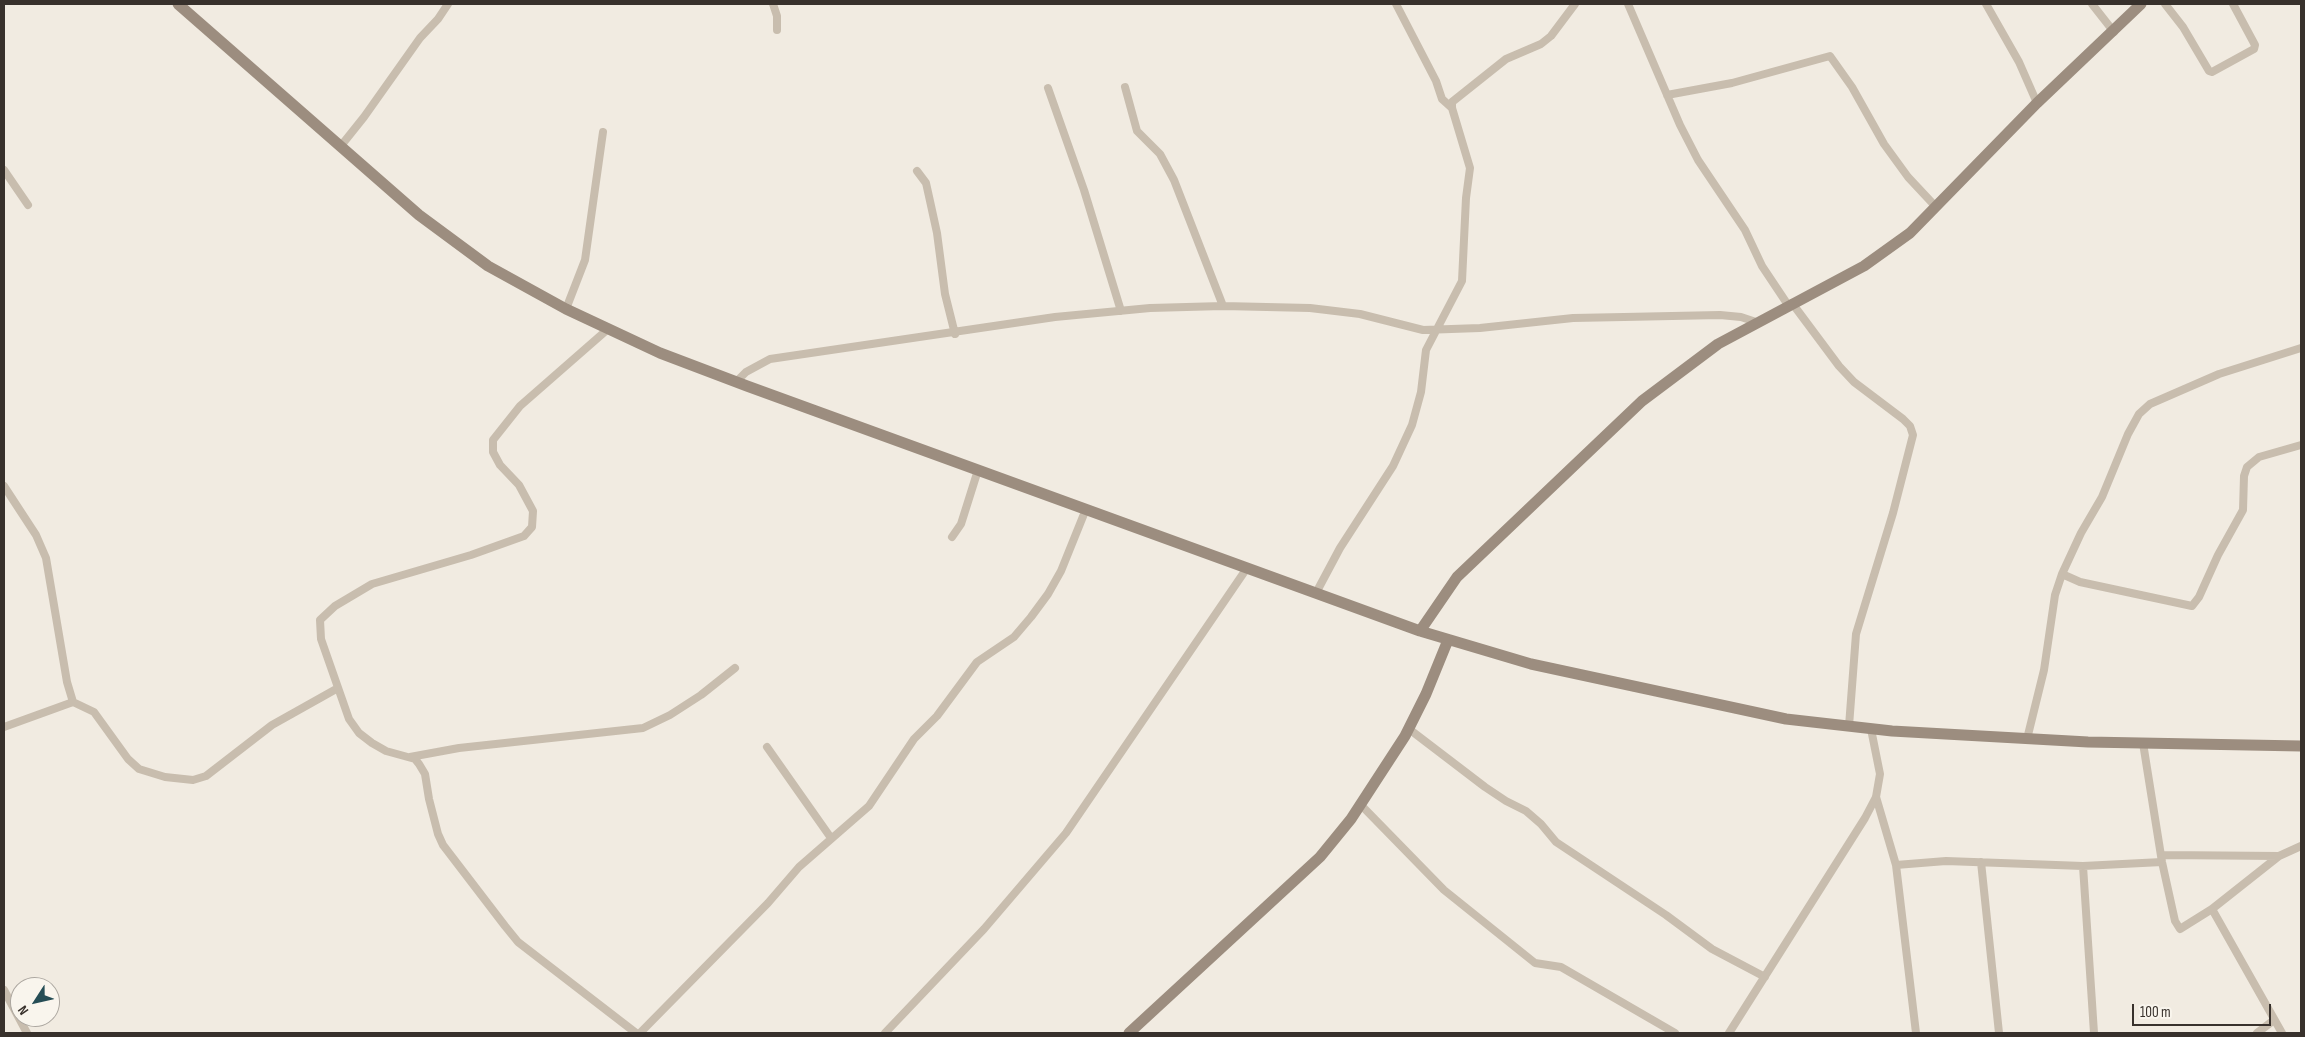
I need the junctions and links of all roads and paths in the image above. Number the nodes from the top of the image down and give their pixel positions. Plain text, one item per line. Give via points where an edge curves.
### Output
1 (178, 4) edge
2 (448, 4) edge
3 (773, 4) edge
4 (1396, 4) edge
5 (1575, 4) edge
6 (1628, 4) edge
7 (1986, 4) edge
8 (2092, 4) edge
9 (2141, 4) edge
10 (2165, 4) edge
11 (2233, 4) edge
12 (777, 30) dead end
13 (2114, 32) junction
14 (1125, 87) dead end
15 (1048, 88) dead end
16 (1667, 94) junction
17 (2037, 103) junction
18 (1452, 108) junction
19 (602, 132) dead end
20 (340, 147) junction
21 (4, 170) edge
22 (917, 171) dead end
23 (28, 205) dead end
24 (1936, 207) junction
25 (1790, 304) junction
26 (1223, 306) junction
27 (566, 310) junction
28 (1121, 311) junction
29 (1756, 322) junction
30 (608, 329) junction
31 (1435, 330) junction
32 (955, 334) junction
33 (2301, 348) edge
34 (736, 382) junction
35 (2301, 445) edge
36 (978, 470) junction
37 (4, 486) edge
38 (1086, 509) junction
39 (952, 537) dead end
40 (1247, 568) junction
41 (2062, 574) junction
42 (1316, 593) junction
43 (1420, 631) junction
44 (1448, 640) junction
45 (735, 668) dead end
46 (338, 688) junction
47 (72, 702) junction
48 (1850, 726) junction
49 (4, 727) edge
50 (1409, 729) junction
51 (1871, 729) junction
52 (2027, 738) junction
53 (2143, 743) junction
54 (2301, 746) edge
55 (767, 747) dead end
56 (407, 757) junction
57 (1876, 797) junction
58 (1360, 804) junction
59 (831, 838) junction
60 (2301, 846) edge
61 (2279, 856) junction
62 (2162, 859) junction
63 (1981, 862) junction
64 (1896, 865) junction
65 (2083, 866) junction
66 (2212, 909) junction
67 (1765, 977) junction
68 (4, 990) edge
69 (2274, 1020) junction
70 (27, 1033) edge
71 (636, 1033) edge
72 (640, 1033) edge
73 (885, 1033) edge
74 (1130, 1033) edge
75 (1675, 1033) edge
76 (1729, 1033) edge
77 (1916, 1033) edge
78 (1999, 1033) edge
79 (2094, 1033) edge
80 (2257, 1033) edge
81 (2282, 1033) edge

1 - 20 main road
2 - 20 street
3 - 12 street
4 - 18 street via 1442,98
5 - 18 street via 1546,40 1493,68 1457,97
6 - 16 street
7 - 17 street via 2019,62
8 - 13 street
9 - 13 main road
10 - 11 street via 2212,72 2254,49 2255,45
13 - 17 main road
14 - 26 street via 1137,131 1160,154 1174,180
15 - 28 street
16 - 24 street via 1732,83 1830,56 1852,87 1884,144
16 - 25 street via 1698,160 1745,230 1762,266
17 - 24 main road
18 - 31 street via 1470,168 1464,264 1462,281
19 - 27 street via 585,260
20 - 27 main road via 419,215 488,266
21 - 23 street
22 - 32 street via 926,183
24 - 25 main road via 1910,233 1864,266
25 - 29 main road
25 - 48 street via 1839,366 1854,382 1903,419 1910,426 1912,435 1893,513 1856,634
26 - 28 street
26 - 31 street via 1310,308 1360,314 1423,330
27 - 30 main road
28 - 32 street via 1047,318
29 - 31 street via 1720,315 1574,318
29 - 43 main road via 1718,344 1642,401 1457,577
30 - 34 main road
30 - 46 street via 520,406 493,440 493,452 500,465 519,485 533,511 532,526 524,536 498,546 372,584 335,606 320,620 321,639
31 - 42 street via 1426,350 1420,392 1408,433 1393,466 1345,539
32 - 34 street via 770,359 746,372
33 - 41 street via 2219,374 2150,404 2139,414 2102,497
34 - 36 main road
35 - 41 street via 2259,457 2247,467 2244,510 2192,606 2080,582
36 - 38 main road
36 - 39 street via 961,524
37 - 47 street via 36,535 46,558
38 - 40 main road
38 - 59 street via 1061,571 1031,617 1014,637 977,662 937,716 914,739 869,806
40 - 42 main road
40 - 73 street via 1066,833 984,929
41 - 52 street
42 - 43 main road
43 - 44 main road
44 - 48 main road via 1532,664 1786,719
44 - 50 main road
45 - 56 street via 701,696 643,728 459,748
46 - 47 street via 272,724 206,776 193,780 165,777 139,769 94,712
46 - 56 street via 349,719 359,733 386,751
47 - 49 street
48 - 51 main road
50 - 58 main road
50 - 67 street via 1506,802 1526,811 1556,842 1712,949
51 - 52 main road
51 - 57 street via 1880,774
52 - 53 main road
53 - 54 main road
53 - 62 street
55 - 59 street
56 - 71 street via 415,759 422,768 443,846 518,942
57 - 64 street
57 - 67 street
58 - 74 main road via 1320,858 1294,884
58 - 75 street via 1444,890 1534,964 1561,967
59 - 72 street via 799,867
60 - 61 street
61 - 62 street
61 - 66 street
62 - 65 street
62 - 66 street via 2178,928 2184,929
63 - 64 street
63 - 65 street
63 - 78 street
64 - 77 street
65 - 79 street
66 - 69 street
67 - 76 street
68 - 70 street
69 - 80 street
69 - 81 street

